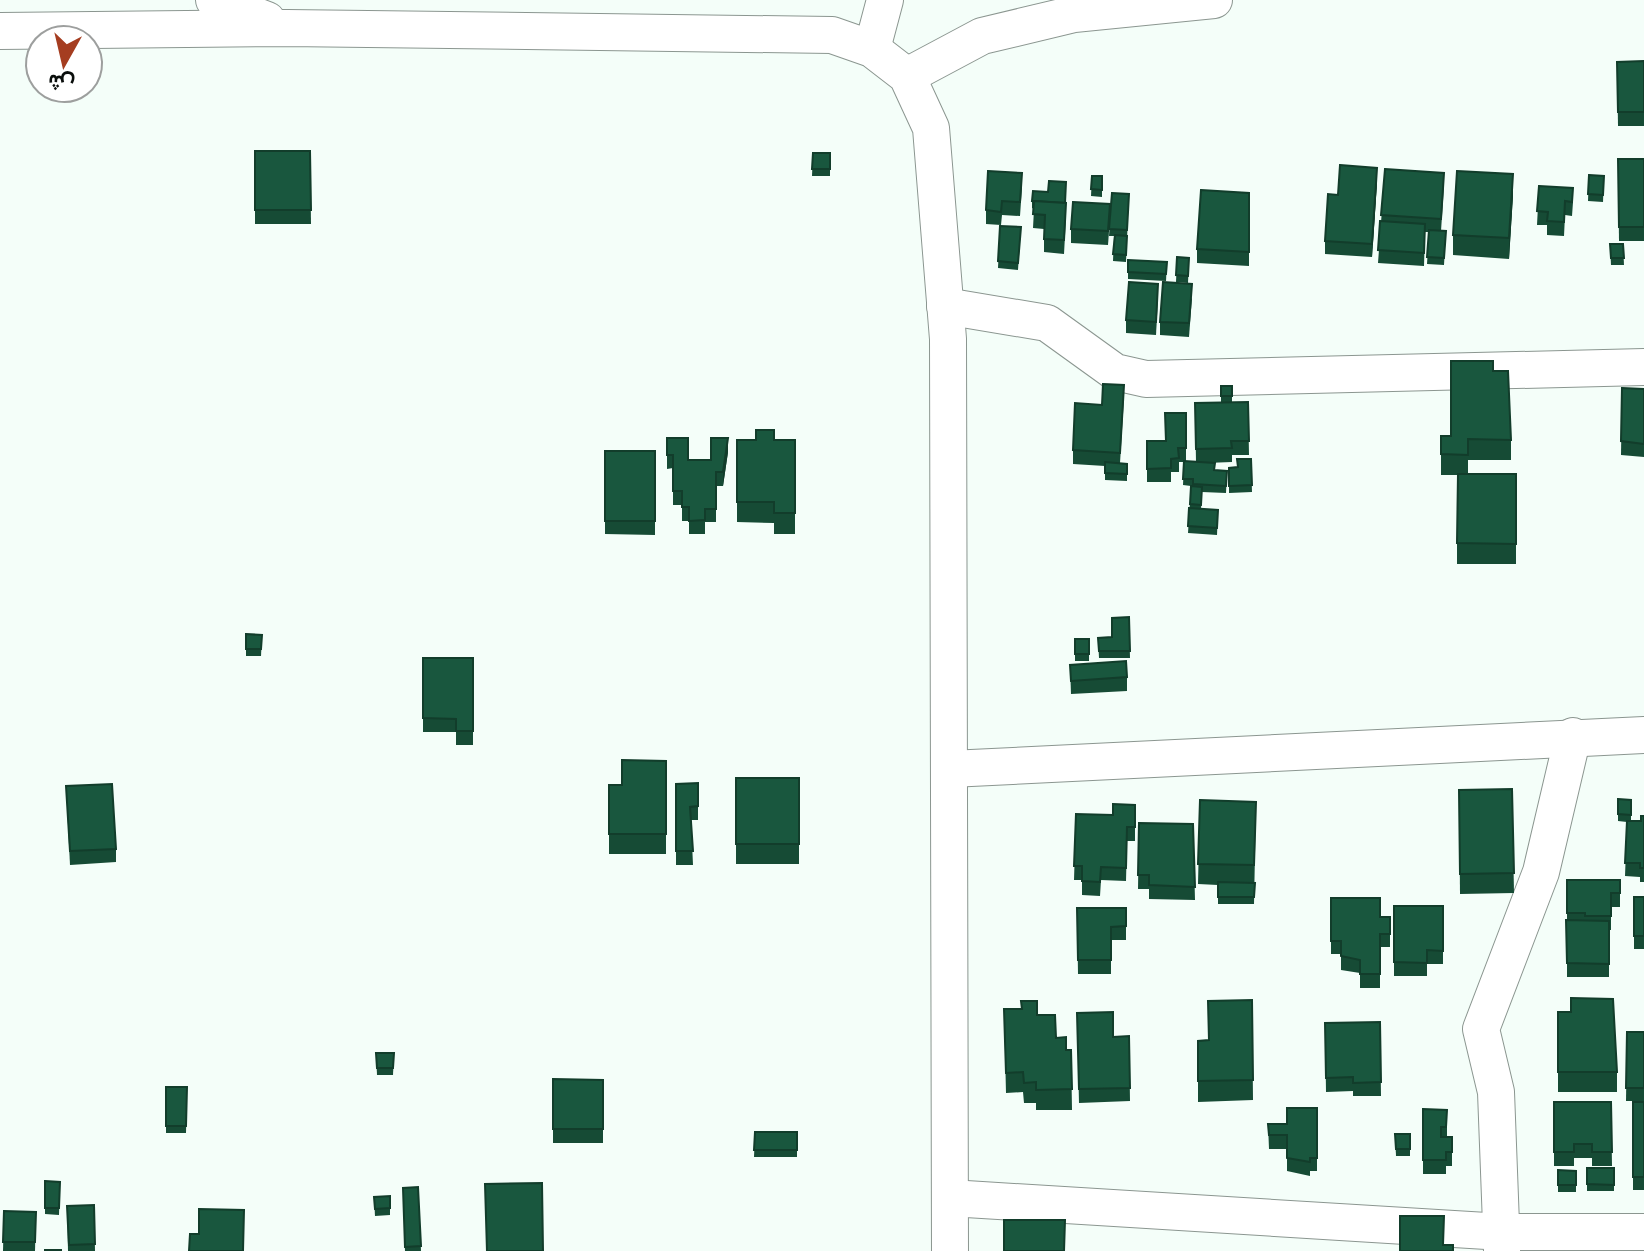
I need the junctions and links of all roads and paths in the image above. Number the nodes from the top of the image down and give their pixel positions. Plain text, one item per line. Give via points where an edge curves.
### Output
1 (214, 0) edge
2 (885, 0) edge
3 (1214, 0) edge
4 (287, 28) junction
5 (0, 31) edge
6 (872, 49) junction
7 (907, 76) junction
8 (945, 306) junction
9 (1644, 367) edge
10 (1644, 735) edge
11 (1573, 736) junction
12 (950, 769) junction
13 (950, 1198) junction
14 (1644, 1232) edge
15 (1503, 1242) edge
16 (950, 1251) edge

1 - 4 street
2 - 6 street
3 - 7 street via 1074,14 982,36
4 - 5 street
4 - 6 street via 832,35
6 - 7 street
7 - 8 street via 931,128
8 - 9 street via 1047,323 1115,372 1146,379
8 - 12 street
10 - 11 street
11 - 12 street
11 - 15 street via 1541,872 1481,1029 1496,1092
12 - 13 street
13 - 15 street
13 - 16 street
14 - 15 street

